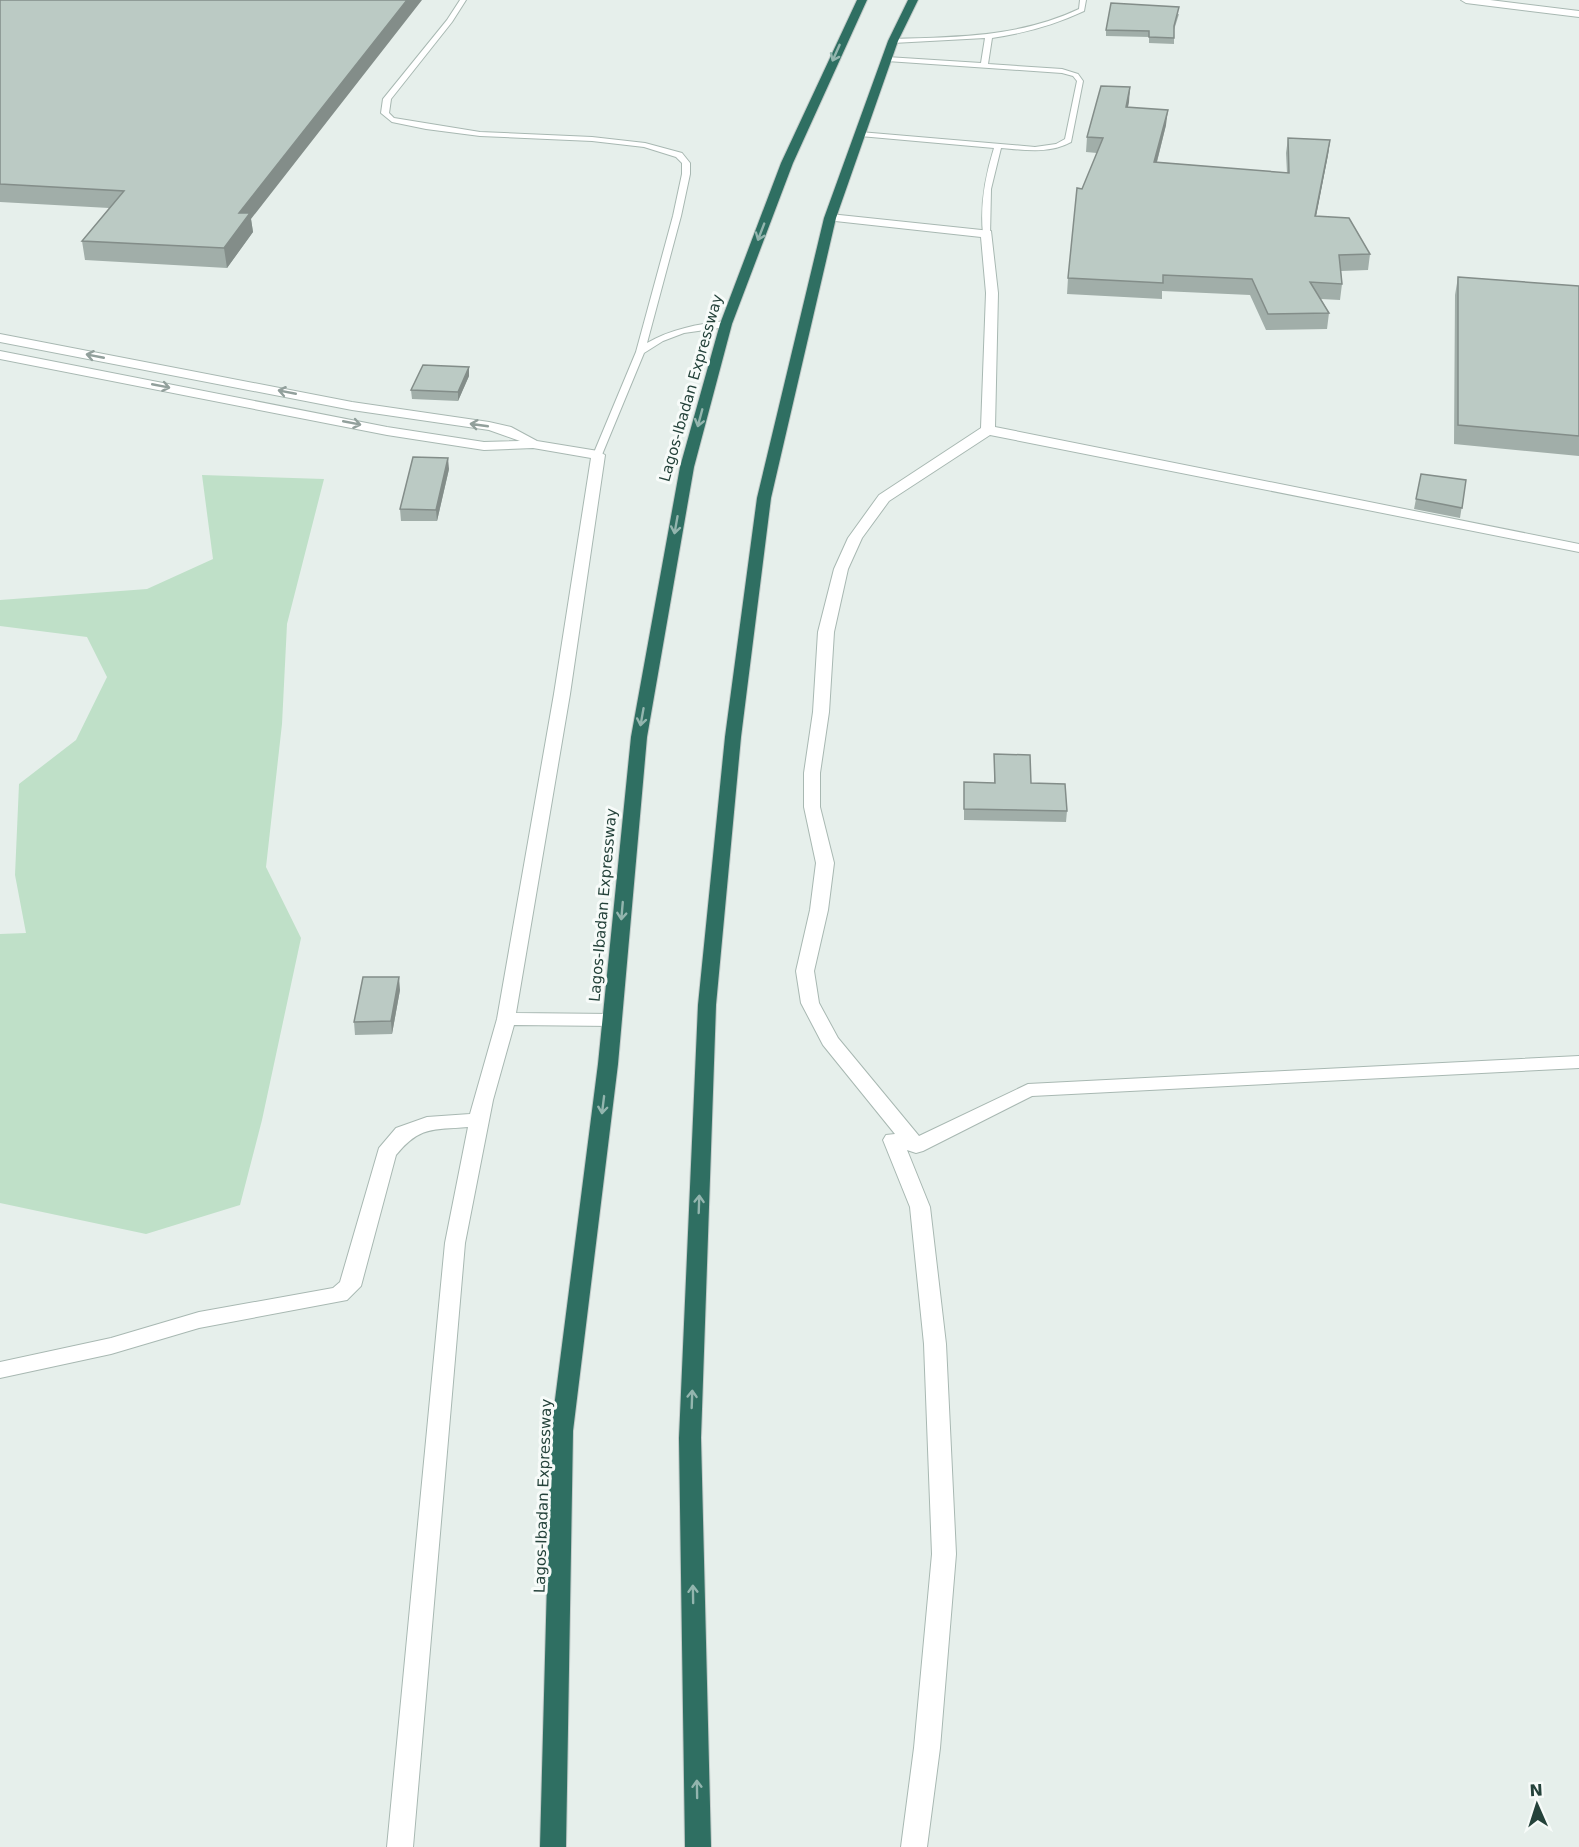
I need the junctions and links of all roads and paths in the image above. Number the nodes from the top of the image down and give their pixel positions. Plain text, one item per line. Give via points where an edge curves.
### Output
1 (463, 0) edge
2 (862, 0) edge
3 (913, 0) edge
4 (1083, 0) edge
5 (1466, 0) edge
6 (1579, 14) edge
7 (989, 36) junction
8 (893, 41) junction
9 (887, 59) junction
10 (984, 65) junction
11 (860, 134) junction
12 (998, 146) junction
13 (830, 218) junction
14 (987, 234) junction
15 (726, 324) junction
16 (0, 338) edge
17 (640, 352) junction
18 (0, 355) edge
19 (988, 430) junction
20 (533, 444) junction
21 (598, 455) junction
22 (1579, 548) edge
23 (506, 1019) junction
24 (612, 1020) junction
25 (1579, 1062) edge
26 (478, 1120) junction
27 (916, 1146) junction
28 (0, 1370) edge
29 (400, 1847) edge
30 (553, 1847) edge
31 (698, 1847) edge
32 (914, 1847) edge

1 - 17 lane via 387,99 386,113 392,120 480,134 645,145 680,154 686,163 677,216
2 -> 15 highway, Lagos-Ibadan Expressway via 787,163
3 - 8 highway
4 - 7 lane via 1082,10 1062,21
5 - 6 street
7 - 8 lane
7 - 10 lane
8 - 9 highway
9 - 10 lane
9 - 11 highway
10 - 12 lane via 1062,71 1076,75 1080,81 1068,140 1058,146 1035,149
11 - 12 lane
11 - 13 highway
12 - 14 lane via 986,185
13 - 14 street
31 -> 13 highway via 690,1438 707,1005 733,736 764,498
14 - 19 street via 993,293
15 - 17 lane via 666,334
15 -> 24 highway, Lagos-Ibadan Expressway via 687,467 639,737
20 -> 16 street via 519,433 500,428 403,415
17 - 21 lane
18 -> 20 street via 387,430 484,446
19 - 22 street
19 - 27 street via 884,498 855,538 841,569 826,632 812,773 812,807 825,863 805,971 810,1003 830,1041
20 - 21 street
21 - 23 street
23 - 24 street
23 - 26 street
24 -> 30 highway, Lagos-Ibadan Expressway via 562,1431
25 - 27 street via 1028,1090
26 - 28 street via 427,1124 403,1132 386,1153 351,1286 339,1294 199,1320 111,1346
26 - 29 street via 455,1243
27 - 32 street via 893,1140 920,1207 935,1344 944,1554

